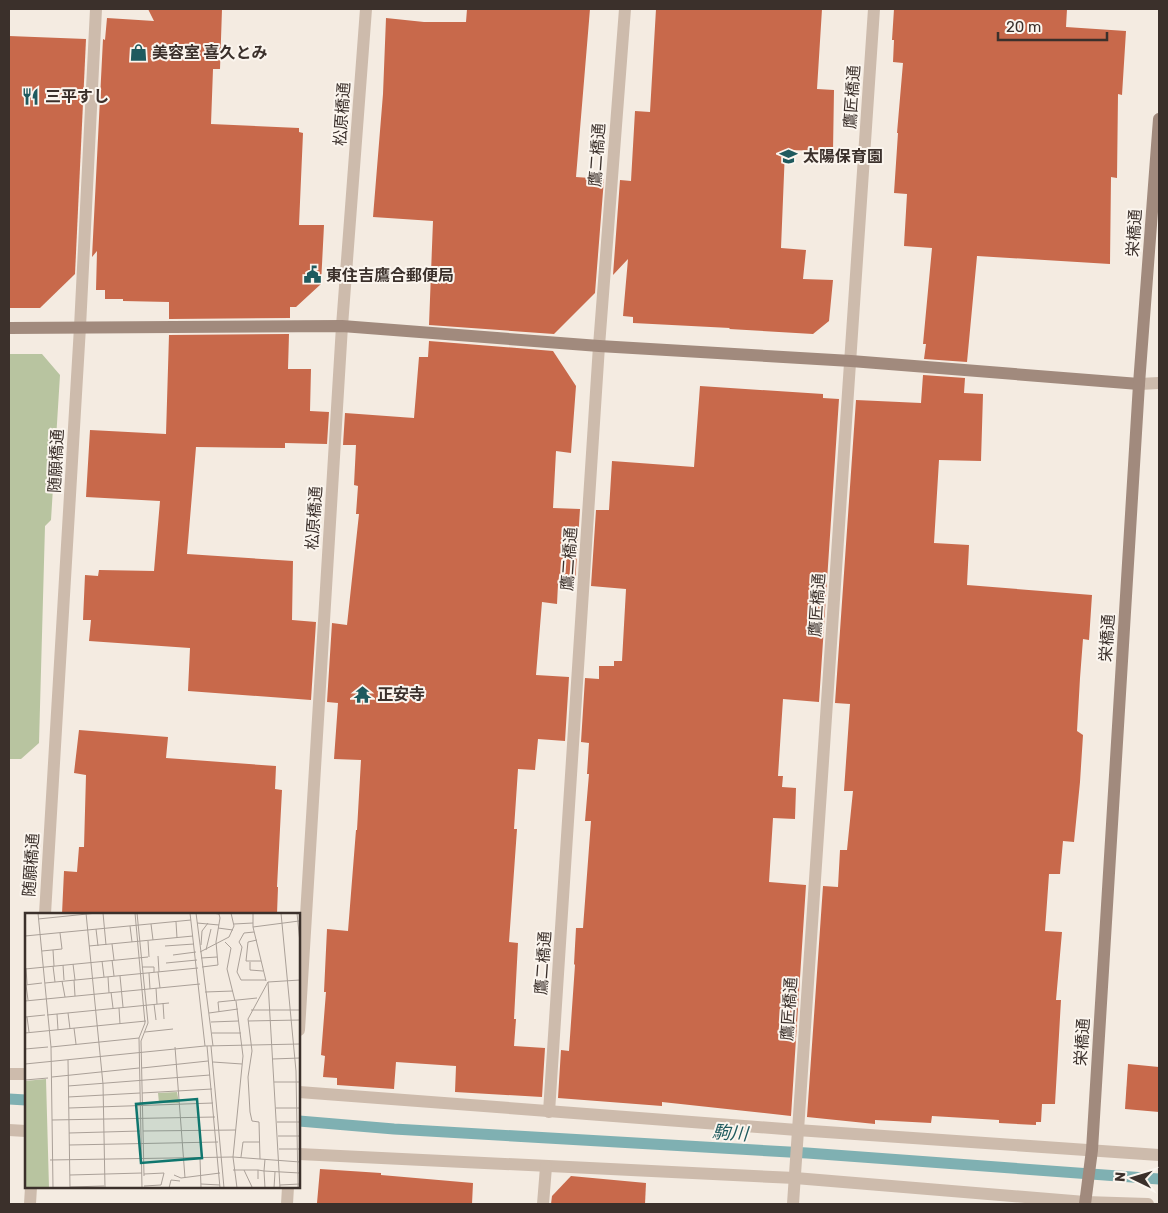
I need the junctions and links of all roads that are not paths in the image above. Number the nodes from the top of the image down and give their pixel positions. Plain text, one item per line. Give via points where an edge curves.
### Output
1 (96, 9) edge
2 (366, 9) edge
3 (625, 9) edge
4 (874, 9) edge
5 (1159, 119) edge
6 (342, 326) junction
7 (80, 327) junction
8 (9, 328) edge
9 (599, 346) junction
10 (851, 361) junction
11 (1159, 383) edge
12 (1139, 384) junction
13 (45, 913) edge
14 (300, 1014) edge
15 (9, 1074) edge
16 (25, 1074) edge
17 (300, 1092) edge
18 (549, 1112) junction
19 (9, 1130) edge
20 (25, 1131) edge
21 (797, 1131) junction
22 (300, 1154) edge
23 (1091, 1154) junction
24 (1159, 1154) edge
25 (546, 1167) junction
26 (795, 1177) junction
27 (31, 1188) edge
28 (288, 1188) edge
29 (1086, 1198) edge
30 (30, 1204) edge
31 (287, 1204) edge
32 (543, 1204) edge
33 (793, 1204) edge
34 (1148, 1204) edge

1 - 7 street, 随願橋通
2 - 6 street, 松原橋通
3 - 9 street, 鷹二橋通
4 - 10 street, 鷹匠橋通
5 - 12 street, 栄橋通
6 - 7 street
6 - 9 street
6 - 14 street, 松原橋通
7 - 8 street
7 - 13 street, 随願橋通
9 - 10 street
9 - 18 street, 鷹二橋通
10 - 12 street
10 - 21 street, 鷹匠橋通
11 - 12 street
12 - 23 street, 栄橋通
15 - 16 street
17 - 18 street
18 - 21 street
19 - 20 street
21 - 23 street
21 - 26 street, 鷹匠橋通
22 - 25 street
23 - 24 street
23 - 29 street, 栄橋通
25 - 26 street
25 - 32 street
26 - 29 street
26 - 33 street, 鷹匠橋通
27 - 30 street
28 - 31 street
29 - 34 street

